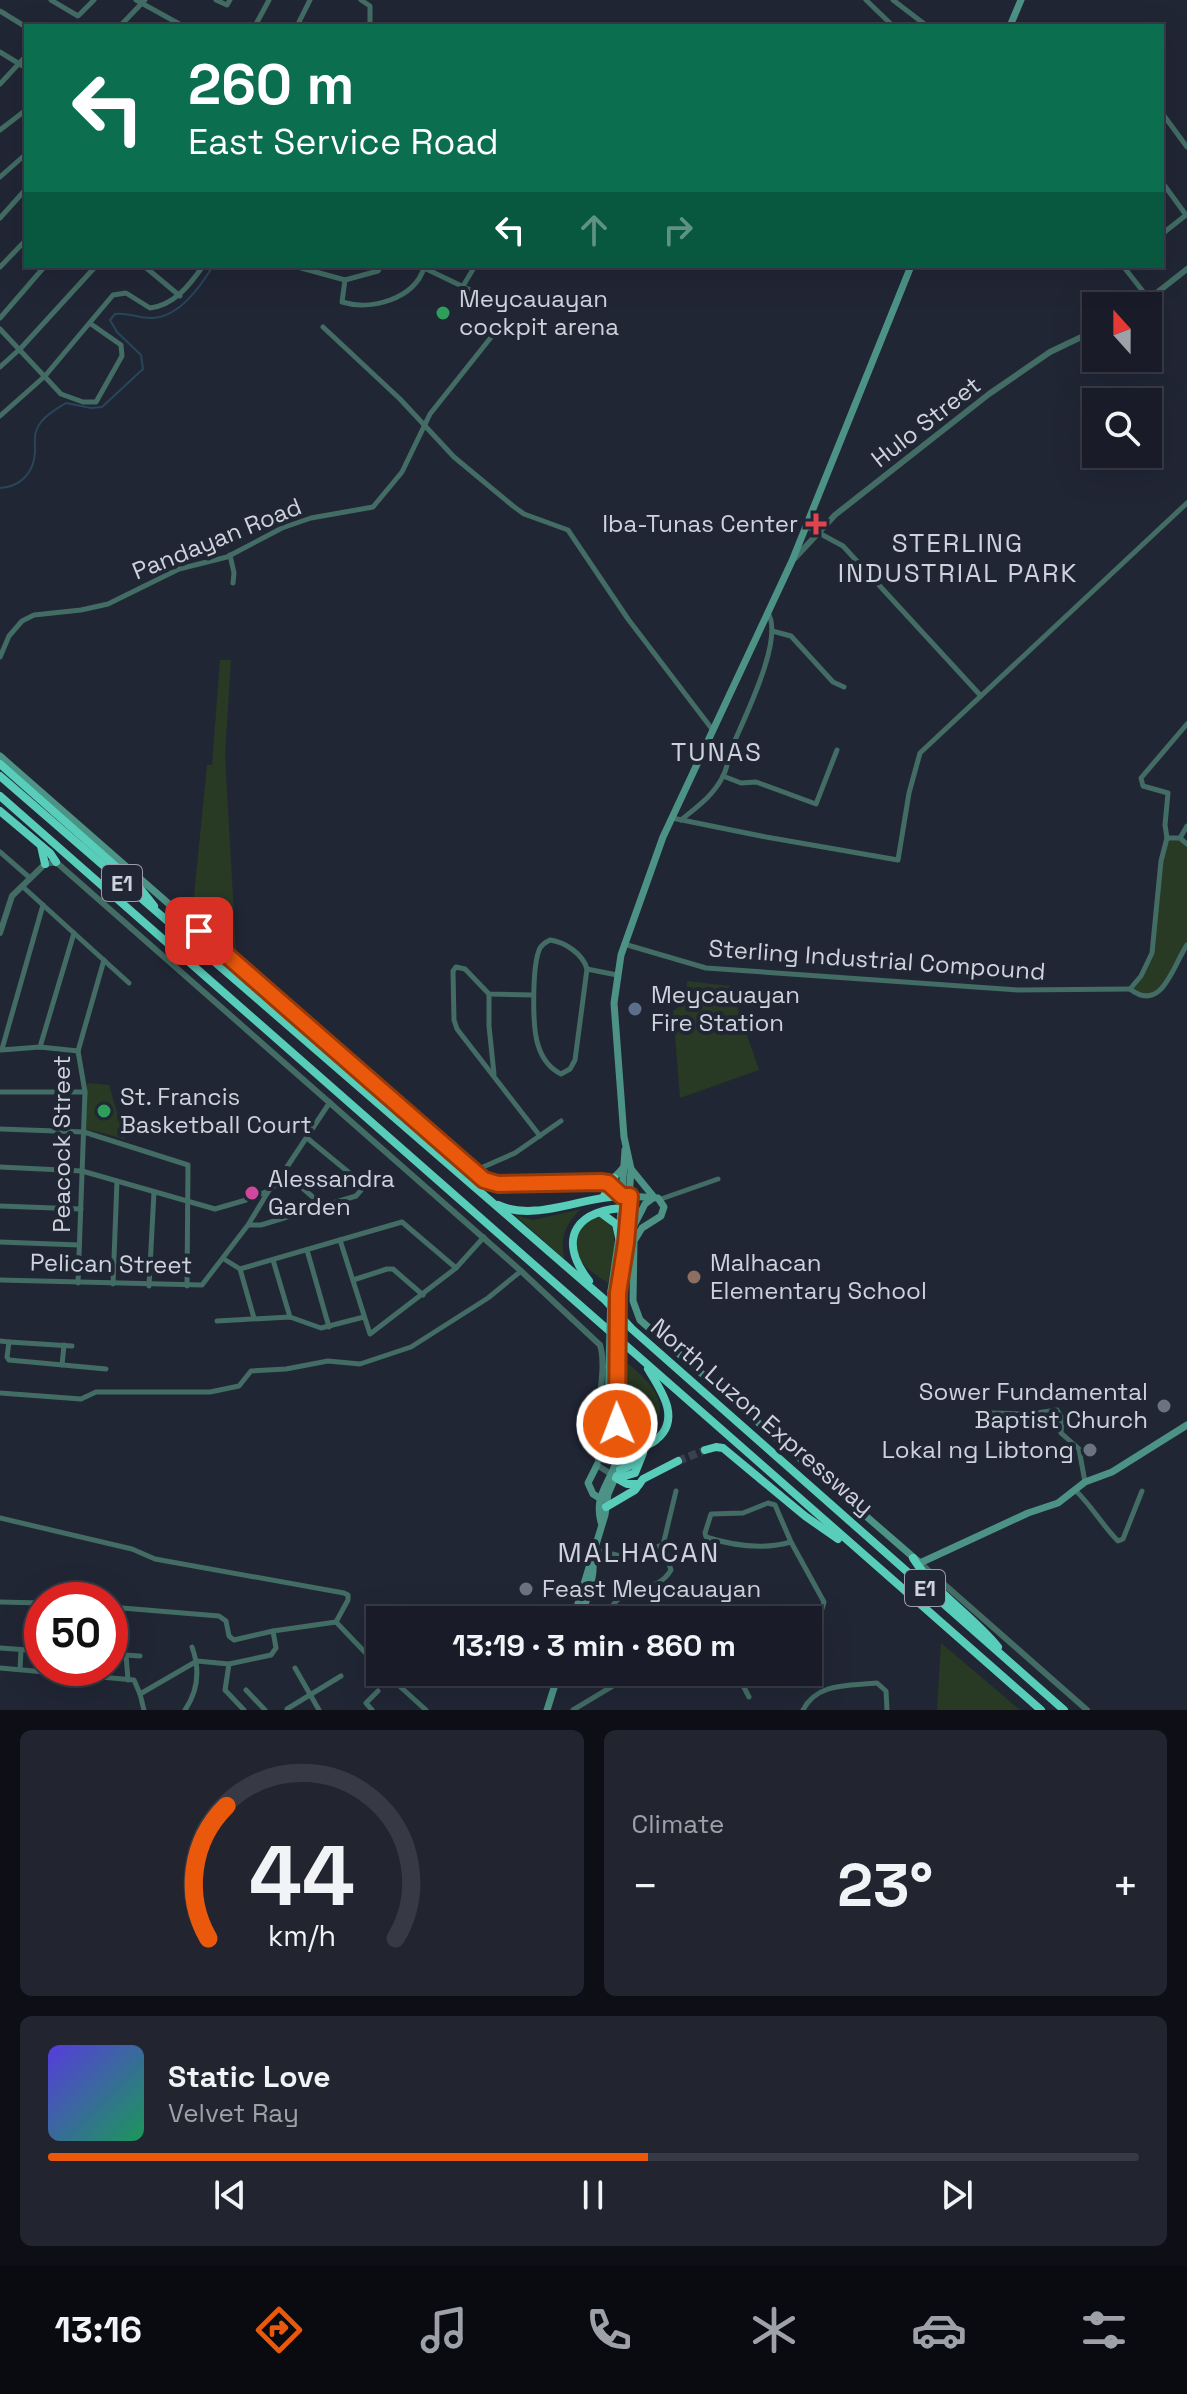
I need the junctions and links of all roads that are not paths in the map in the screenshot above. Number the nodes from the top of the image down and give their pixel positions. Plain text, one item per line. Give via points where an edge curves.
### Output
1 (51, 0) edge
2 (94, 0) edge
3 (216, 0) edge
4 (230, 0) edge
5 (269, 0) edge
6 (310, 0) edge
7 (361, 0) edge
8 (866, 0) edge
9 (893, 0) edge
10 (1021, 0) edge
11 (141, 1) edge
12 (0, 11) edge
13 (172, 20) junction
14 (122, 24) edge
15 (168, 24) edge
16 (179, 24) edge
17 (256, 24) edge
18 (298, 24) edge
19 (370, 24) edge
20 (891, 24) edge
21 (924, 24) edge
22 (1011, 24) edge
23 (24, 26) edge
24 (0, 52) edge
25 (24, 59) edge
26 (20, 64) junction
27 (24, 67) edge
28 (0, 84) edge
29 (24, 111) edge
30 (1164, 116) edge
31 (0, 130) edge
32 (1187, 147) edge
33 (24, 156) edge
34 (0, 177) edge
35 (1164, 185) edge
36 (24, 191) edge
37 (1187, 215) edge
38 (0, 218) edge
39 (1164, 232) edge
40 (24, 242) edge
41 (0, 267) edge
42 (43, 268) edge
43 (94, 268) edge
44 (146, 268) edge
45 (199, 268) edge
46 (307, 268) edge
47 (380, 268) edge
48 (422, 268) edge
49 (424, 268) edge
50 (474, 268) edge
51 (910, 268) edge
52 (1125, 268) edge
53 (1187, 269) edge
54 (345, 280) junction
55 (463, 286) junction
56 (1143, 292) edge
57 (1158, 292) edge
58 (180, 296) junction
59 (0, 318) edge
60 (91, 324) junction
61 (323, 327) dead end
62 (0, 329) edge
63 (1082, 337) edge
64 (21, 348) junction
65 (0, 367) edge
66 (45, 376) junction
67 (0, 416) edge
68 (423, 423) junction
69 (1187, 503) edge
70 (806, 526) junction
71 (818, 531) junction
72 (230, 555) junction
73 (792, 561) junction
74 (233, 583) dead end
75 (767, 612) junction
76 (772, 631) junction
77 (0, 657) edge
78 (844, 687) dead end
79 (981, 696) junction
80 (1187, 724) edge
81 (712, 729) junction
82 (837, 750) dead end
83 (0, 756) edge
84 (0, 764) edge
85 (0, 776) edge
86 (723, 776) junction
87 (0, 796) edge
88 (0, 811) edge
89 (676, 819) junction
90 (1187, 826) edge
91 (1167, 838) junction
92 (1180, 838) junction
93 (1187, 844) edge
94 (40, 845) junction
95 (0, 852) edge
96 (56, 862) junction
97 (45, 864) junction
98 (30, 878) junction
99 (22, 886) junction
100 (43, 905) junction
101 (167, 923) junction
102 (0, 933) edge
103 (74, 933) junction
104 (624, 944) junction
105 (1187, 945) edge
106 (104, 960) junction
107 (587, 969) junction
108 (617, 975) junction
109 (129, 983) dead end
110 (1130, 989) junction
111 (489, 994) junction
112 (533, 995) junction
113 (40, 1047) junction
114 (1, 1050) edge
115 (78, 1051) junction
116 (494, 1075) junction
117 (0, 1092) edge
118 (85, 1092) junction
119 (330, 1102) junction
120 (561, 1121) dead end
121 (0, 1129) edge
122 (84, 1132) junction
123 (540, 1136) junction
124 (307, 1138) junction
125 (0, 1167) edge
126 (627, 1168) junction
127 (82, 1171) junction
128 (284, 1172) junction
129 (473, 1172) junction
130 (718, 1179) dead end
131 (117, 1181) junction
132 (612, 1182) junction
133 (268, 1191) junction
134 (154, 1192) junction
135 (604, 1196) junction
136 (626, 1196) junction
137 (658, 1198) junction
138 (488, 1200) junction
139 (189, 1203) junction
140 (322, 1205) junction
141 (0, 1206) edge
142 (625, 1208) junction
143 (81, 1209) junction
144 (596, 1212) junction
145 (248, 1225) junction
146 (484, 1237) junction
147 (340, 1240) junction
148 (622, 1240) junction
149 (0, 1242) edge
150 (79, 1245) junction
151 (307, 1250) junction
152 (224, 1259) junction
153 (273, 1260) junction
154 (456, 1268) junction
155 (240, 1269) junction
156 (521, 1271) junction
157 (0, 1280) edge
158 (353, 1280) junction
159 (78, 1283) junction
160 (113, 1284) junction
161 (149, 1286) junction
162 (187, 1286) junction
163 (423, 1295) junction
164 (605, 1300) junction
165 (290, 1317) junction
166 (364, 1317) junction
167 (254, 1318) junction
168 (217, 1321) dead end
169 (329, 1327) junction
170 (0, 1341) edge
171 (9, 1342) junction
172 (64, 1345) junction
173 (72, 1346) dead end
174 (641, 1358) junction
175 (62, 1365) junction
176 (613, 1368) junction
177 (106, 1369) dead end
178 (0, 1393) edge
179 (992, 1413) dead end
180 (1187, 1425) edge
181 (621, 1438) junction
182 (646, 1448) junction
183 (599, 1449) junction
184 (618, 1450) junction
185 (705, 1450) tunnel mouth
186 (678, 1461) tunnel mouth
187 (597, 1465) junction
188 (616, 1475) junction
189 (1085, 1482) junction
190 (639, 1484) junction
191 (1074, 1490) junction
192 (676, 1491) dead end
193 (1142, 1491) dead end
194 (603, 1503) junction
195 (0, 1518) edge
196 (791, 1542) junction
197 (663, 1545) junction
198 (594, 1554) junction
199 (868, 1560) junction
200 (916, 1560) junction
201 (0, 1602) edge
202 (24, 1603) edge
203 (578, 1606) edge
204 (611, 1606) edge
205 (822, 1607) edge
206 (128, 1608) edge
207 (336, 1622) junction
208 (273, 1631) junction
209 (192, 1647) dead end
210 (0, 1648) edge
211 (21, 1650) junction
212 (24, 1650) edge
213 (366, 1653) edge
214 (128, 1655) edge
215 (140, 1656) dead end
216 (197, 1661) junction
217 (229, 1664) junction
218 (0, 1668) edge
219 (295, 1668) dead end
220 (20, 1669) junction
221 (24, 1669) edge
222 (1016, 1669) junction
223 (341, 1676) dead end
224 (128, 1680) edge
225 (400, 1686) edge
226 (555, 1686) edge
227 (611, 1686) edge
228 (743, 1686) edge
229 (246, 1690) dead end
230 (378, 1691) dead end
231 (140, 1694) junction
232 (309, 1694) junction
233 (749, 1697) dead end
234 (287, 1709) edge
235 (144, 1710) edge
236 (185, 1710) edge
237 (244, 1710) edge
238 (265, 1710) edge
239 (319, 1710) edge
240 (372, 1710) edge
241 (426, 1710) edge
242 (547, 1710) edge
243 (573, 1710) edge
244 (803, 1710) edge
245 (887, 1710) edge
246 (1041, 1710) edge
247 (1064, 1710) edge
248 (1087, 1710) edge

1 - 2 street via 78,16
3 - 4 street via 227,5
5 - 17 street
6 - 18 street
7 - 19 street via 370,6
8 - 20 street
9 - 21 street
10 - 22 main road
11 - 13 street
11 - 14 street
12 - 23 street
13 - 15 street
13 - 16 street
24 - 26 street
25 - 26 street
26 - 27 street
26 - 28 street
29 - 31 street
30 - 32 street
33 - 34 street
35 - 37 street
36 - 38 street
37 - 39 street
40 - 41 street
42 - 59 street
43 - 64 street
44 - 58 street
45 - 58 street
46 - 54 street
47 - 54 street
48 - 54 street via 411,289 363,307 342,302
49 - 55 street
50 - 55 street
51 - 70 main road
52 - 56 street
53 - 57 street
55 - 68 street, Pandayan Road via 495,302 504,321
58 - 60 street via 150,308 119,292
60 - 66 street
60 - 66 street via 121,345 122,356 96,402 61,394
61 - 68 street
62 - 64 street
63 - 71 street, Hulo Street via 1032,363
64 - 65 street
64 - 66 street
66 - 67 street
68 - 72 street, Pandayan Road via 402,472 373,507 296,523
68 - 81 street via 513,506 568,530
69 - 79 street
70 - 71 street
70 - 73 main road
71 - 73 street, Hulo Street
71 - 79 street via 843,546
72 - 74 street
72 - 77 street, Pandayan Road via 179,569 108,604 34,615 9,636
73 - 75 main road
75 - 76 street
75 - 81 main road
76 - 78 street via 791,636 833,682
76 - 86 street via 765,668
79 - 89 street via 920,753 898,860
80 - 91 street via 1141,778 1143,786 1168,793
81 - 89 main road
82 - 86 street via 816,804
83 - 129 main road
84 - 101 highway via 139,887
85 - 101 highway, North Luzon Expressway / E1
86 - 89 street via 706,800
87 - 174 highway, North Luzon Expressway / E1
88 - 94 highway
89 - 104 main road
90 - 92 street
91 - 92 street
91 - 110 street via 1152,953
92 - 93 street
94 - 96 highway
94 - 97 highway
95 - 98 street
96 - 97 street
96 - 119 street
97 - 98 street
98 - 99 street
99 - 100 street
99 - 102 street via 9,903
100 - 103 street
100 - 114 street
101 - 138 highway, North Luzon Expressway / E1
103 - 106 street
103 - 113 street
104 - 108 main road
104 - 110 street, Sterling Industrial Compound via 706,968 1018,990
105 - 110 street, Sterling Industrial Compound via 1159,993 1149,997
106 - 109 street
106 - 115 street, Peacock Street
107 - 108 street
107 - 112 street via 582,957 550,940 539,950
107 - 112 street via 575,1060 566,1073 547,1063 537,1043
108 - 126 main road via 614,1003
111 - 112 street
111 - 116 street
111 - 116 street via 465,969 454,968 457,1029
113 - 114 street
113 - 115 street
115 - 118 street, Peacock Street
116 - 123 street
117 - 118 street
118 - 122 street, Peacock Street
119 - 124 street, Pelican Street
119 - 146 street
120 - 123 street
121 - 122 street
122 - 127 street, Peacock Street
122 - 139 street via 186,1163
123 - 129 street
124 - 128 street, Pelican Street
124 - 140 street via 362,1189 356,1196
125 - 127 street
126 - 132 main road
126 - 136 main road
126 - 137 main road
127 - 131 street
127 - 143 street, Peacock Street
128 - 133 street, Pelican Street
128 - 140 street
129 - 132 main road via 498,1184
130 - 137 street
131 - 134 street
131 - 160 street
132 - 135 highway
132 - 136 main road
133 - 139 street via 215,1209
133 - 145 street, Pelican Street
134 - 139 street
134 - 161 street
135 - 136 highway
135 - 138 highway via 527,1212
136 - 137 main road
136 - 142 main road
137 - 148 main road via 645,1204
137 - 200 main road via 663,1214 642,1228 634,1241 633,1301 640,1320
138 - 164 highway, North Luzon Expressway / E1
139 - 162 street
140 - 145 street
141 - 143 street
142 - 144 highway
142 - 148 main road
143 - 150 street, Peacock Street
144 - 148 highway via 613,1220
144 - 164 highway via 577,1227 573,1249 584,1275
145 - 152 street, Pelican Street
146 - 154 street
146 - 156 street
147 - 151 street
147 - 154 street via 404,1223
147 - 158 street
148 - 176 main road, bridge via 614,1292
149 - 150 street
150 - 159 street, Peacock Street
151 - 153 street
151 - 169 street
152 - 155 street
152 - 162 street, Pelican Street via 205,1283
153 - 155 street
153 - 165 street
154 - 163 street
155 - 167 street
156 - 178 street via 411,1347 360,1364 331,1361 251,1371 239,1386 210,1392 96,1392 81,1399
156 - 183 street via 601,1347
157 - 159 street, Pelican Street
158 - 163 street via 393,1269
158 - 166 street
159 - 160 street, Pelican Street
160 - 161 street, Pelican Street
161 - 162 street, Pelican Street
163 - 166 street via 370,1334
164 - 222 highway, North Luzon Expressway / E1
165 - 167 street
165 - 169 street
166 - 169 street
167 - 168 street
170 - 171 street
171 - 172 street
171 - 175 street via 9,1360
172 - 173 street
172 - 175 street
174 - 182 highway via 669,1414 664,1431
174 - 199 highway, North Luzon Expressway / E1
175 - 177 street
176 - 181 main road
176 - 184 main road via 609,1419
179 - 189 street via 1057,1410 1061,1433 1079,1449
180 - 189 main road via 1112,1472
181 - 182 highway
181 - 188 main road via 625,1451
182 - 188 highway via 636,1471
183 - 184 main road via 607,1455
183 - 187 street
184 - 188 main road
185 - 199 highway via 723,1448
186 - 190 highway
187 - 188 street
187 - 194 main road via 588,1485
188 - 190 highway via 630,1485
188 - 194 main road
189 - 191 main road
190 - 194 highway
191 - 193 street via 1118,1541
191 - 200 main road via 1058,1503
192 - 197 street
194 - 198 main road
195 - 207 street via 155,1559 344,1593 348,1600
196 - 196 street via 739,1545 705,1533 713,1512 743,1513 772,1502
196 - 205 street via 824,1602
197 - 198 street via 625,1557
197 - 204 street via 671,1564 667,1576 618,1597
198 - 203 main road
199 - 246 highway, North Luzon Expressway / E1
200 - 222 highway via 923,1575 980,1626
200 - 248 street
201 - 202 street
206 - 208 street via 219,1616 234,1640
207 - 208 street
207 - 213 street
208 - 217 street via 275,1652
209 - 216 street
210 - 211 street
211 - 212 street
211 - 220 street
214 - 215 street
216 - 217 street
216 - 231 street
216 - 236 street via 196,1688
217 - 237 street via 225,1690
218 - 220 street
219 - 232 street
220 - 221 street
222 - 247 highway, North Luzon Expressway / E1
223 - 232 street
224 - 231 street via 134,1680
225 - 241 street
226 - 242 main road
227 - 243 street
228 - 233 street
229 - 238 street
230 - 240 street via 366,1703
231 - 235 street
232 - 234 street
232 - 239 street
244 - 245 street via 823,1689 877,1683 886,1691

